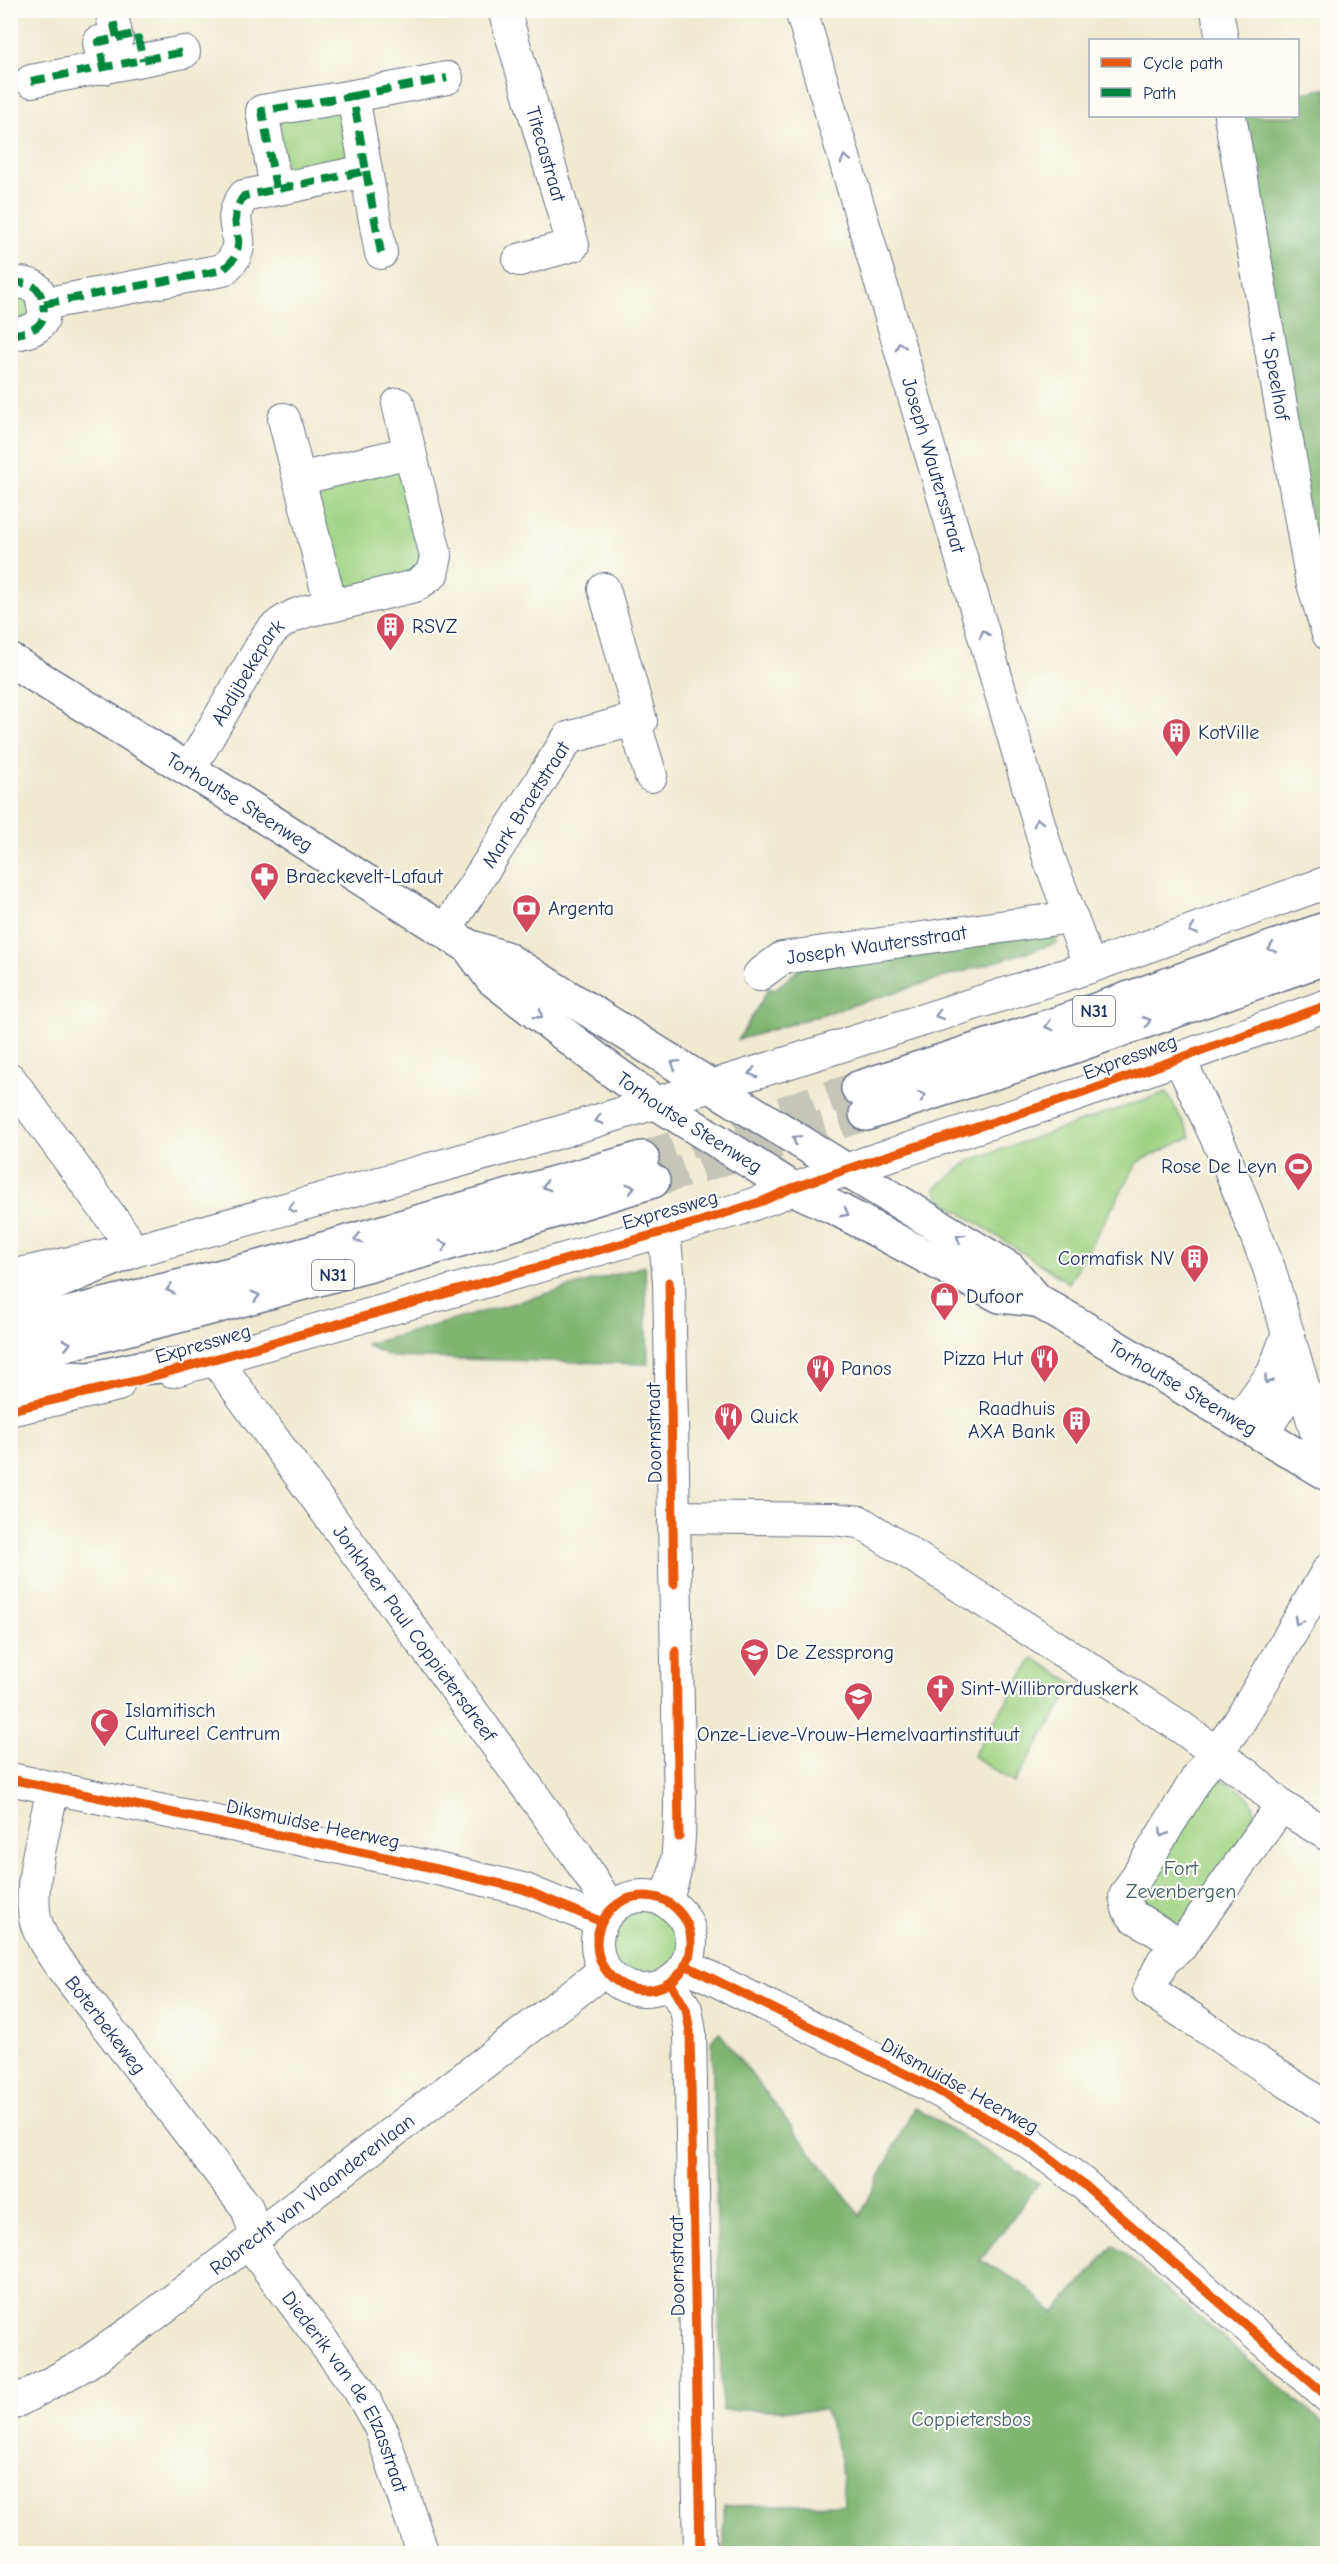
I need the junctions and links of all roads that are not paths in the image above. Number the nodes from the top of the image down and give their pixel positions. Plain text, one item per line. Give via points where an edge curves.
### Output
1 (504, 10) edge
2 (801, 10) edge
3 (1217, 10) edge
4 (114, 24) edge
5 (1222, 39) edge
6 (184, 52) dead end
7 (142, 60) junction
8 (104, 68) junction
9 (447, 78) dead end
10 (31, 81) dead end
11 (353, 96) junction
12 (1230, 117) edge
13 (366, 171) junction
14 (276, 188) junction
15 (381, 253) dead end
16 (519, 260) dead end
17 (10, 284) edge
18 (43, 304) junction
19 (10, 335) edge
20 (398, 404) dead end
21 (284, 419) dead end
22 (410, 452) junction
23 (299, 479) junction
24 (604, 589) dead end
25 (330, 606) junction
26 (1328, 634) edge
27 (10, 660) edge
28 (636, 728) junction
29 (189, 770) junction
30 (651, 776) dead end
31 (1328, 882) edge
32 (1071, 917) junction
33 (1328, 928) edge
34 (456, 939) junction
35 (1328, 957) edge
36 (1090, 968) junction
37 (759, 975) dead end
38 (1328, 1005) edge
39 (1179, 1058) junction
40 (10, 1079) edge
41 (712, 1086) junction
42 (655, 1102) junction
43 (846, 1170) junction
44 (792, 1188) junction
45 (664, 1231) junction
46 (130, 1252) junction
47 (10, 1276) edge
48 (1037, 1300) junction
49 (10, 1302) edge
50 (10, 1328) edge
51 (1288, 1333) junction
52 (10, 1358) edge
53 (206, 1361) junction
54 (1300, 1375) junction
55 (10, 1376) edge
56 (10, 1410) edge
57 (1250, 1428) junction
58 (1328, 1474) edge
59 (674, 1517) junction
60 (1328, 1570) edge
61 (1216, 1752) junction
62 (10, 1779) edge
63 (53, 1788) junction
64 (1281, 1806) junction
65 (1328, 1835) edge
66 (665, 1901) junction
67 (606, 1916) junction
68 (1181, 1946) junction
69 (605, 1970) junction
70 (677, 1974) junction
71 (1328, 2109) edge
72 (256, 2237) junction
73 (1328, 2397) edge
74 (10, 2405) edge
75 (423, 2553) edge
76 (700, 2553) edge

1 - 16 street, Titecastraat via 573,245
32 -> 2 street, Joseph Wautersstraat
3 - 5 street
4 - 7 street via 137,33
4 - 8 street via 99,42
6 - 7 street
7 - 8 street
8 - 10 street
9 - 11 street
11 - 13 street
11 - 14 street via 262,111
12 - 26 street, 't Speelhof via 1311,577
13 - 14 street
13 - 15 street
14 - 18 street via 244,196 236,206 237,249 223,270
17 - 18 street via 29,282 38,288
18 - 19 street via 45,312 40,325 30,332
20 - 22 street, Abdijbekepark
21 - 23 street
22 - 23 street
22 - 25 street, Abdijbekepark via 436,556 432,574 415,586
23 - 25 street
24 - 28 street via 641,721
25 - 29 street, Abdijbekepark via 309,610 275,626
27 - 29 main road, Torhoutse Steenweg
28 - 30 street
28 - 34 street, Mark Braetstraat via 622,723 568,738 550,764
29 - 34 main road, Torhoutse Steenweg
31 -> 36 street
32 - 36 street, Joseph Wautersstraat
32 - 37 street, Joseph Wautersstraat via 782,958
33 -> 35 main road, Expressweg / N31 via 1059,1023 862,1101 1055,1053
41 -> 34 main road, Torhoutse Steenweg via 505,958
34 -> 42 main road, Torhoutse Steenweg via 492,979
36 -> 41 street
38 - 39 street, Expressweg
39 - 43 street, Expressweg
39 - 51 street via 1228,1164 1269,1268
40 - 46 street via 124,1235
41 - 42 street
43 -> 41 main road, Torhoutse Steenweg
42 - 44 main road, Torhoutse Steenweg
42 -> 46 street via 431,1170
43 - 44 street, Expressweg
48 -> 43 main road, Torhoutse Steenweg via 1010,1269
44 - 45 street, Expressweg via 763,1201
44 -> 48 main road, Torhoutse Steenweg via 1000,1296
45 - 53 street, Expressweg
45 - 59 street, Doornstraat via 669,1282
46 - 47 street
46 - 49 main road
48 - 57 main road, Torhoutse Steenweg
52 -> 50 main road, Expressweg / N31 via 430,1249 648,1170
51 - 54 street
51 -> 57 street
53 - 55 main road via 139,1368 89,1379
53 - 56 street, Expressweg
53 - 67 street, Jonkheer Paul Coppietersdreef via 576,1854
54 - 57 street
54 - 58 street
57 - 58 main road, Torhoutse Steenweg
59 - 61 street via 860,1522
59 - 66 street, Doornstraat via 680,1837 675,1874
60 -> 61 street via 1238,1724
61 - 64 street
61 -> 68 street via 1125,1896 1133,1916
62 - 63 street, Diksmuidse Heerweg
63 - 67 street, Diksmuidse Heerweg via 394,1859 523,1889
63 - 72 street, Boterbekeweg via 34,1891 41,1938 247,2208
64 - 65 street
64 - 68 street
66 - 67 street via 636,1896 623,1901
66 - 70 street via 678,1910 690,1936 690,1951
67 - 69 street via 597,1944
68 - 71 street via 1163,1961 1149,1990
69 - 70 street via 615,1980 642,1990 656,1988
69 - 72 street, Robrecht van Vlaanderenlaan
70 - 73 street, Diksmuidse Heerweg via 930,2086 1028,2142 1080,2181
70 - 76 street, Doornstraat via 690,2032
72 - 74 street, Robrecht van Vlaanderenlaan via 84,2365
72 - 75 street, Diederik van de Elzasstraat via 256,2253 358,2388 380,2427

